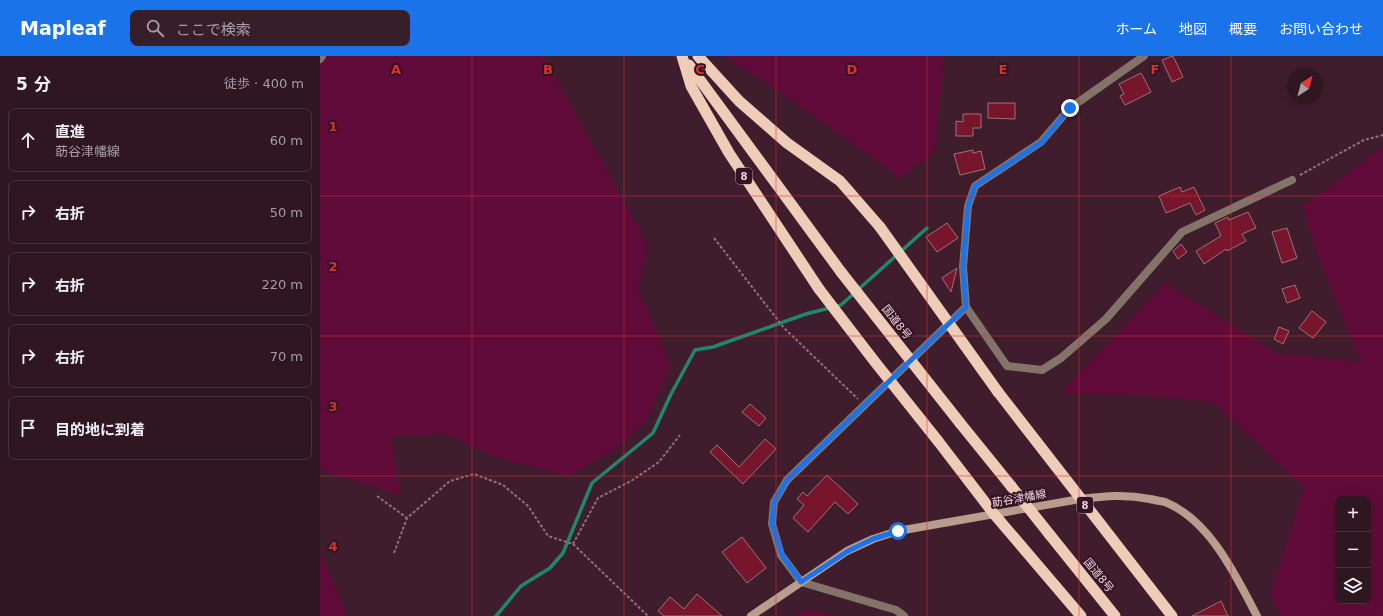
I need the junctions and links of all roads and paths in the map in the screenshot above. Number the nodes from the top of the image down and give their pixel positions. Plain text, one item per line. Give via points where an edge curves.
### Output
1 (322, 56) edge
2 (683, 56) edge
3 (698, 56) edge
4 (1144, 56) edge
5 (320, 59) edge
6 (1383, 134) edge
7 (1292, 180) joint
8 (714, 238) dead end
9 (966, 307) junction
10 (864, 405) junction
11 (680, 435) dead end
12 (377, 496) dead end
13 (1080, 499) junction
14 (994, 514) junction
15 (407, 518) junction
16 (573, 544) junction
17 (394, 553) dead end
18 (801, 582) junction
19 (648, 616) edge
20 (751, 616) edge
21 (904, 616) edge
22 (1081, 616) edge
23 (1115, 616) edge
24 (1172, 616) edge
25 (1257, 616) edge

1 - 5 street
2 - 14 highway, 8, bridge via 691,86 729,153 820,289
2 - 23 highway, 国道8号 / 8, bridge via 841,272
3 - 13 highway, 8, bridge via 739,101 787,143 840,181 880,227 998,392
4 - 9 street via 1070,108 1042,142 975,186 968,206 963,267
6 - 7 path via 1364,140
7 - 9 street via 1182,232 1106,319 1061,358 1042,370 1006,366
8 - 10 path via 784,328
9 - 10 street
10 - 18 street via 787,480 774,502 772,524 782,555
11 - 16 path via 659,462 631,481 598,498
12 - 15 path
13 - 14 main road, 莇谷津幡線
13 - 24 highway, 8
13 - 25 main road, 莇谷津幡線 via 1108,495 1135,496 1164,502 1182,512 1195,522 1216,546
14 - 18 main road, 莇谷津幡線 via 898,531 873,539 848,551
14 - 22 highway, 8
15 - 16 path via 450,481 474,474 503,485 528,506 548,536
15 - 17 path
16 - 19 path
18 - 20 main road, 莇谷津幡線
18 - 21 street via 896,610

